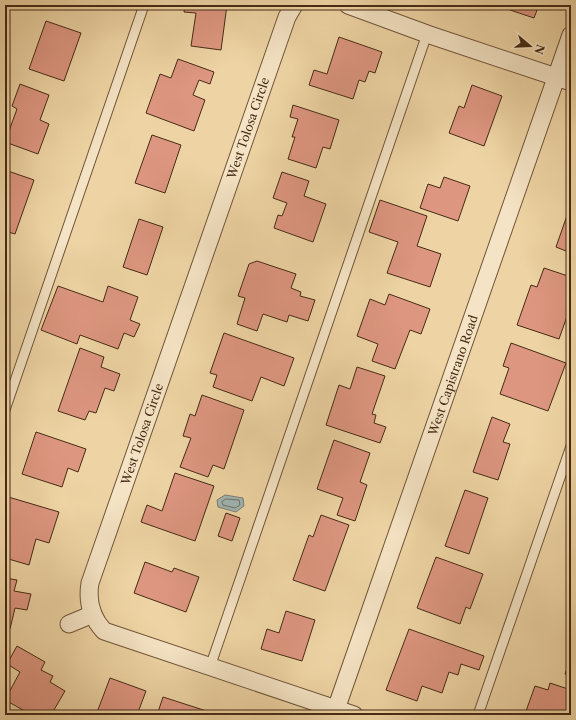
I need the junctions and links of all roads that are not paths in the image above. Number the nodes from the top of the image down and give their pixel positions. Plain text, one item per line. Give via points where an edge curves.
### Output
1 (144, 5) edge
2 (294, 5) edge
3 (348, 5) edge
4 (427, 34) junction
5 (571, 35) edge
6 (563, 79) edge
7 (5, 410) edge
8 (571, 446) edge
9 (93, 614) junction
10 (68, 624) dead end
11 (210, 667) junction
12 (335, 712) edge
13 (354, 715) edge
14 (478, 715) edge

1 - 7 lane
2 - 9 street, West Tolosa Circle via 287,17 90,583 88,594
3 - 4 street
4 - 6 street
4 - 11 lane
5 - 6 street, West Capistrano Road
6 - 12 street, West Capistrano Road
8 - 14 lane
9 - 10 street
9 - 11 street, West Tolosa Circle via 97,624 104,631
11 - 12 street, West Tolosa Circle
12 - 13 street, West Tolosa Circle

